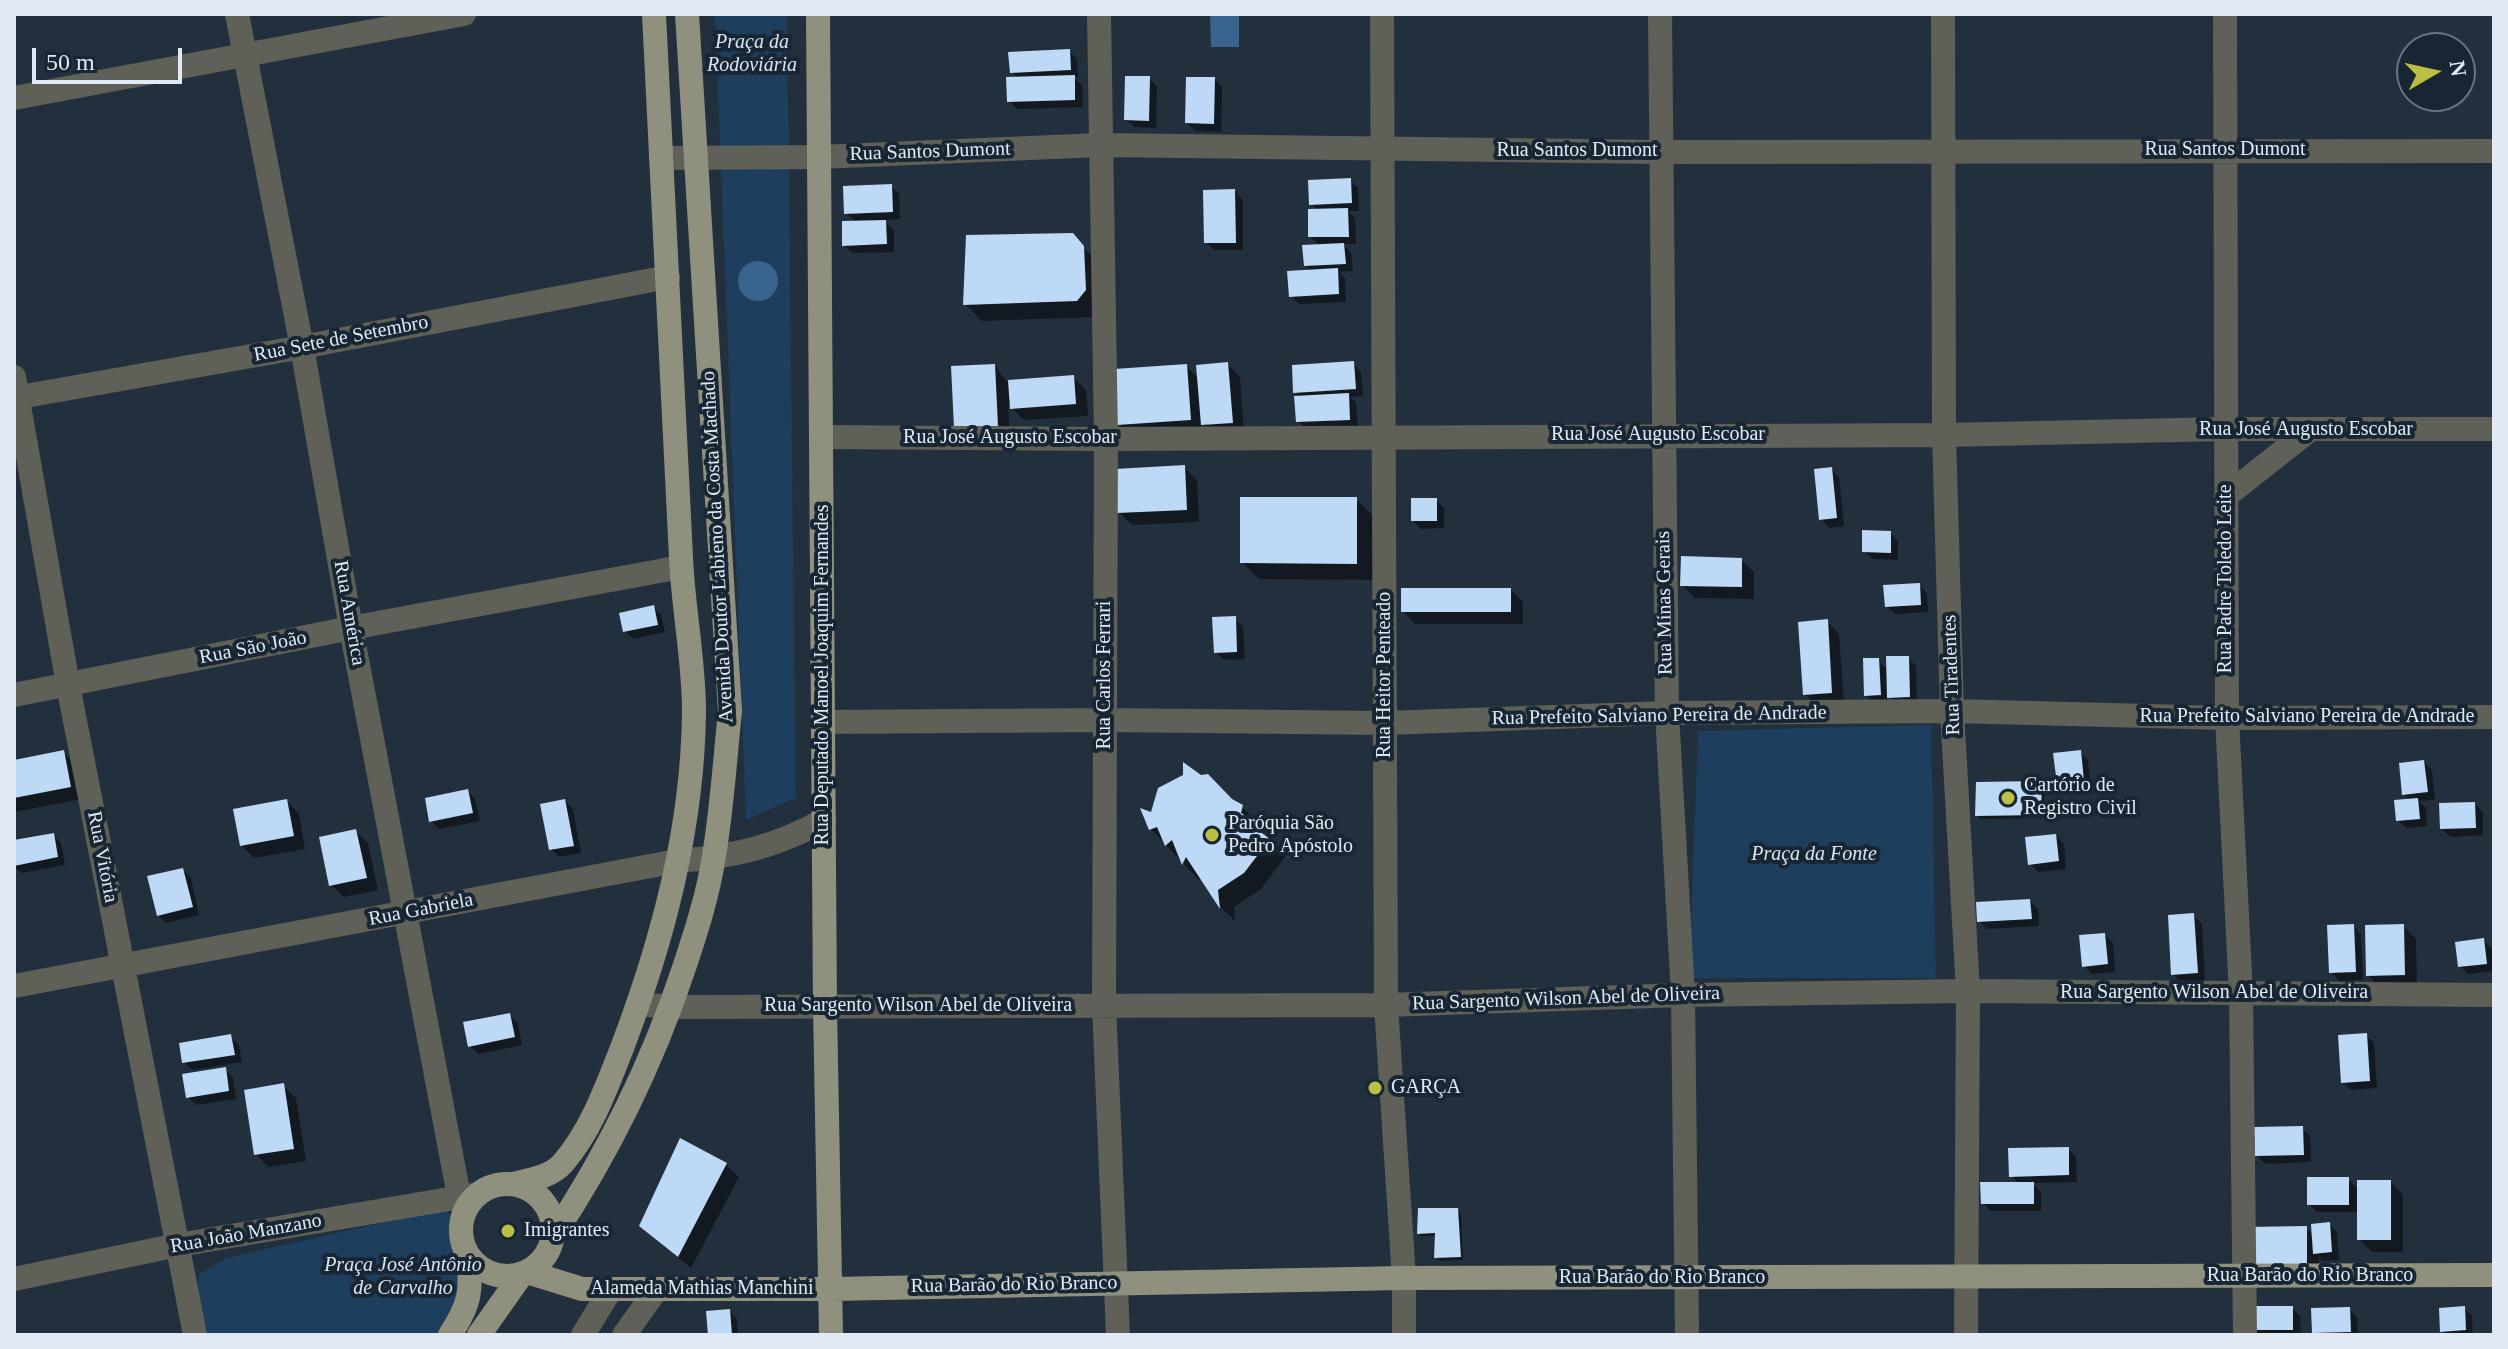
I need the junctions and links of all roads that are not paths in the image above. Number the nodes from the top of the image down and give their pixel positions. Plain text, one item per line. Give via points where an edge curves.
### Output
1 (237, 14) edge
2 (464, 14) edge
3 (654, 14) edge
4 (687, 14) edge
5 (818, 14) edge
6 (1099, 14) edge
7 (1382, 14) edge
8 (1660, 14) edge
9 (1943, 14) edge
10 (2225, 14) edge
11 (245, 55) junction
12 (14, 98) edge
13 (1100, 145) junction
14 (2225, 149) junction
15 (1382, 150) junction
16 (1944, 150) junction
17 (2494, 151) edge
18 (1660, 152) junction
19 (819, 157) junction
20 (661, 158) junction
21 (696, 158) junction
22 (668, 277) junction
23 (302, 347) junction
24 (15, 391) edge
25 (2225, 429) junction
26 (2311, 429) junction
27 (2494, 429) edge
28 (1662, 434) junction
29 (1944, 435) junction
30 (1384, 436) junction
31 (822, 437) junction
32 (1106, 439) junction
33 (2226, 496) junction
34 (681, 567) junction
35 (351, 628) junction
36 (68, 685) junction
37 (14, 695) edge
38 (1952, 711) junction
39 (1667, 713) junction
40 (2494, 717) edge
41 (2227, 718) junction
42 (1104, 720) junction
43 (824, 722) junction
44 (1385, 723) junction
45 (824, 820) junction
46 (714, 858) junction
47 (677, 861) junction
48 (406, 913) junction
49 (124, 967) junction
50 (14, 986) edge
51 (1968, 991) junction
52 (2241, 994) junction
53 (1683, 995) junction
54 (2494, 995) edge
55 (638, 1004) junction
56 (1104, 1005) junction
57 (1386, 1005) junction
58 (825, 1006) junction
59 (671, 1007) junction
60 (513, 1184) junction
61 (468, 1200) junction
62 (553, 1236) junction
63 (178, 1245) junction
64 (467, 1253) junction
65 (525, 1273) junction
66 (2494, 1275) edge
67 (1967, 1277) junction
68 (2246, 1277) junction
69 (1404, 1278) junction
70 (1686, 1278) junction
71 (14, 1279) edge
72 (1117, 1283) junction
73 (611, 1289) junction
74 (657, 1289) junction
75 (831, 1289) junction
76 (195, 1335) edge
77 (450, 1335) edge
78 (479, 1335) edge
79 (583, 1335) edge
80 (624, 1335) edge
81 (831, 1335) edge
82 (1118, 1335) edge
83 (1404, 1335) edge
84 (1687, 1335) edge
85 (1966, 1335) edge
86 (2245, 1335) edge

1 - 11 street, Rua América
2 - 11 street
3 - 20 main road, Avenida Doutor Labieno da Costa Machado
4 - 21 main road, Avenida Doutor Labieno da Costa Machado
5 - 19 main road, Rua Deputado Manoel Joaquim Fernandes
6 - 13 street, Rua Carlos Ferrari
7 - 15 street, Rua Heitor Penteado
8 - 18 street, Rua Minas Gerais
9 - 16 street, Rua Tiradentes
10 - 14 street, Rua Padre Toledo Leite
11 - 12 street
11 - 23 street, Rua América
13 - 15 street, Rua Santos Dumont
13 - 19 street, Rua Santos Dumont
13 - 32 street, Rua Carlos Ferrari
14 - 16 street, Rua Santos Dumont
14 - 17 street, Rua Santos Dumont
14 - 25 street, Rua Padre Toledo Leite
15 - 18 street, Rua Santos Dumont
15 - 30 street, Rua Heitor Penteado
16 - 18 street, Rua Santos Dumont
16 - 29 street, Rua Tiradentes
18 - 28 street, Rua Minas Gerais
19 - 21 street, Rua Santos Dumont
19 - 31 main road, Rua Deputado Manoel Joaquim Fernandes
20 - 21 street, Rua Santos Dumont
20 - 22 main road, Avenida Doutor Labieno da Costa Machado
21 - 46 main road, Avenida Doutor Labieno da Costa Machado via 730,711
22 - 23 street, Rua Sete de Setembro
22 - 34 main road, Avenida Doutor Labieno da Costa Machado
23 - 24 street, Rua Sete de Setembro
23 - 35 street, Rua América
24 - 36 street, Rua Vitória
25 - 26 street, Rua José Augusto Escobar
25 - 29 street, Rua José Augusto Escobar
25 - 33 street, Rua Padre Toledo Leite
26 - 27 street, Rua José Augusto Escobar
26 - 33 street
28 - 29 street, Rua José Augusto Escobar
28 - 30 street, Rua José Augusto Escobar
28 - 39 street, Rua Minas Gerais
29 - 38 street, Rua Tiradentes
30 - 32 street, Rua José Augusto Escobar
30 - 44 street, Rua Heitor Penteado
31 - 32 street, Rua José Augusto Escobar
31 - 43 main road, Rua Deputado Manoel Joaquim Fernandes
32 - 42 street, Rua Carlos Ferrari
33 - 41 street, Rua Padre Toledo Leite
34 - 35 street, Rua São João
34 - 47 main road, Avenida Doutor Labieno da Costa Machado via 694,711
35 - 36 street, Rua São João
35 - 48 street, Rua América
36 - 37 street, Rua São João
36 - 49 street, Rua Vitória
38 - 39 street, Rua Prefeito Salviano Pereira de Andrade
38 - 41 street, Rua Prefeito Salviano Pereira de Andrade
38 - 51 street, Rua Tiradentes
39 - 44 street, Rua Prefeito Salviano Pereira de Andrade
39 - 53 street, Rua Minas Gerais
40 - 41 street, Rua Prefeito Salviano Pereira de Andrade
41 - 52 street, Rua Padre Toledo Leite
42 - 43 street, Rua Prefeito Salviano Pereira de Andrade
42 - 44 street, Rua Prefeito Salviano Pereira de Andrade
42 - 56 street, Rua Carlos Ferrari
43 - 45 main road, Rua Deputado Manoel Joaquim Fernandes
44 - 57 street, Rua Heitor Penteado
45 - 46 street, Rua Gabriela via 792,838
45 - 58 main road, Rua Deputado Manoel Joaquim Fernandes
46 - 47 street, Rua Gabriela
46 - 59 main road, Avenida Doutor Labieno da Costa Machado
47 - 48 street, Rua Gabriela
47 - 55 main road, Avenida Doutor Labieno da Costa Machado via 669,909
48 - 49 street, Rua Gabriela
48 - 61 street, Rua América
49 - 50 street, Rua Gabriela
49 - 63 street, Rua Vitória
51 - 52 street, Rua Sargento Wilson Abel de Oliveira
51 - 53 street, Rua Sargento Wilson Abel de Oliveira
51 - 67 street, Rua Tiradentes
52 - 54 street, Rua Sargento Wilson Abel de Oliveira
52 - 68 street, Rua Padre Toledo Leite
53 - 57 street, Rua Sargento Wilson Abel de Oliveira
53 - 70 street, Rua Minas Gerais
55 - 59 street, Rua Sargento Wilson Abel de Oliveira
55 - 60 main road, Avenida Doutor Labieno da Costa Machado via 581,1138 562,1165
56 - 57 street, Rua Sargento Wilson Abel de Oliveira
56 - 58 street, Rua Sargento Wilson Abel de Oliveira
56 - 72 street, Rua Carlos Ferrari
57 - 69 street, Rua Heitor Penteado
58 - 59 street, Rua Sargento Wilson Abel de Oliveira
58 - 75 main road, Rua Deputado Manoel Joaquim Fernandes
59 - 62 main road, Avenida Doutor Labieno da Costa Machado via 626,1111
60 - 61 main road via 494,1186
60 - 62 main road via 539,1196 553,1221
61 - 63 street, Rua João Manzano
61 - 64 main road via 461,1225
62 - 65 main road via 542,1261
63 - 71 street, Rua João Manzano
63 - 76 street, Rua Vitória
64 - 65 main road via 491,1274
64 - 77 main road via 472,1280 467,1309
65 - 73 main road, Alameda Mathias Manchini via 582,1289
65 - 78 main road
66 - 68 main road, Rua Barão do Rio Branco
67 - 68 main road, Rua Barão do Rio Branco
67 - 70 main road, Rua Barão do Rio Branco
67 - 85 street, Rua Tiradentes
68 - 86 street, Rua Padre Toledo Leite
69 - 70 main road, Rua Barão do Rio Branco
69 - 72 main road, Rua Barão do Rio Branco
69 - 83 street, Rua Heitor Penteado
70 - 84 street, Rua Minas Gerais
72 - 75 main road, Rua Barão do Rio Branco
72 - 82 street, Rua Carlos Ferrari
73 - 74 main road, Alameda Mathias Manchini
73 - 79 street
74 - 75 main road, Alameda Mathias Manchini
74 - 80 street
75 - 81 main road, Rua Deputado Manoel Joaquim Fernandes

